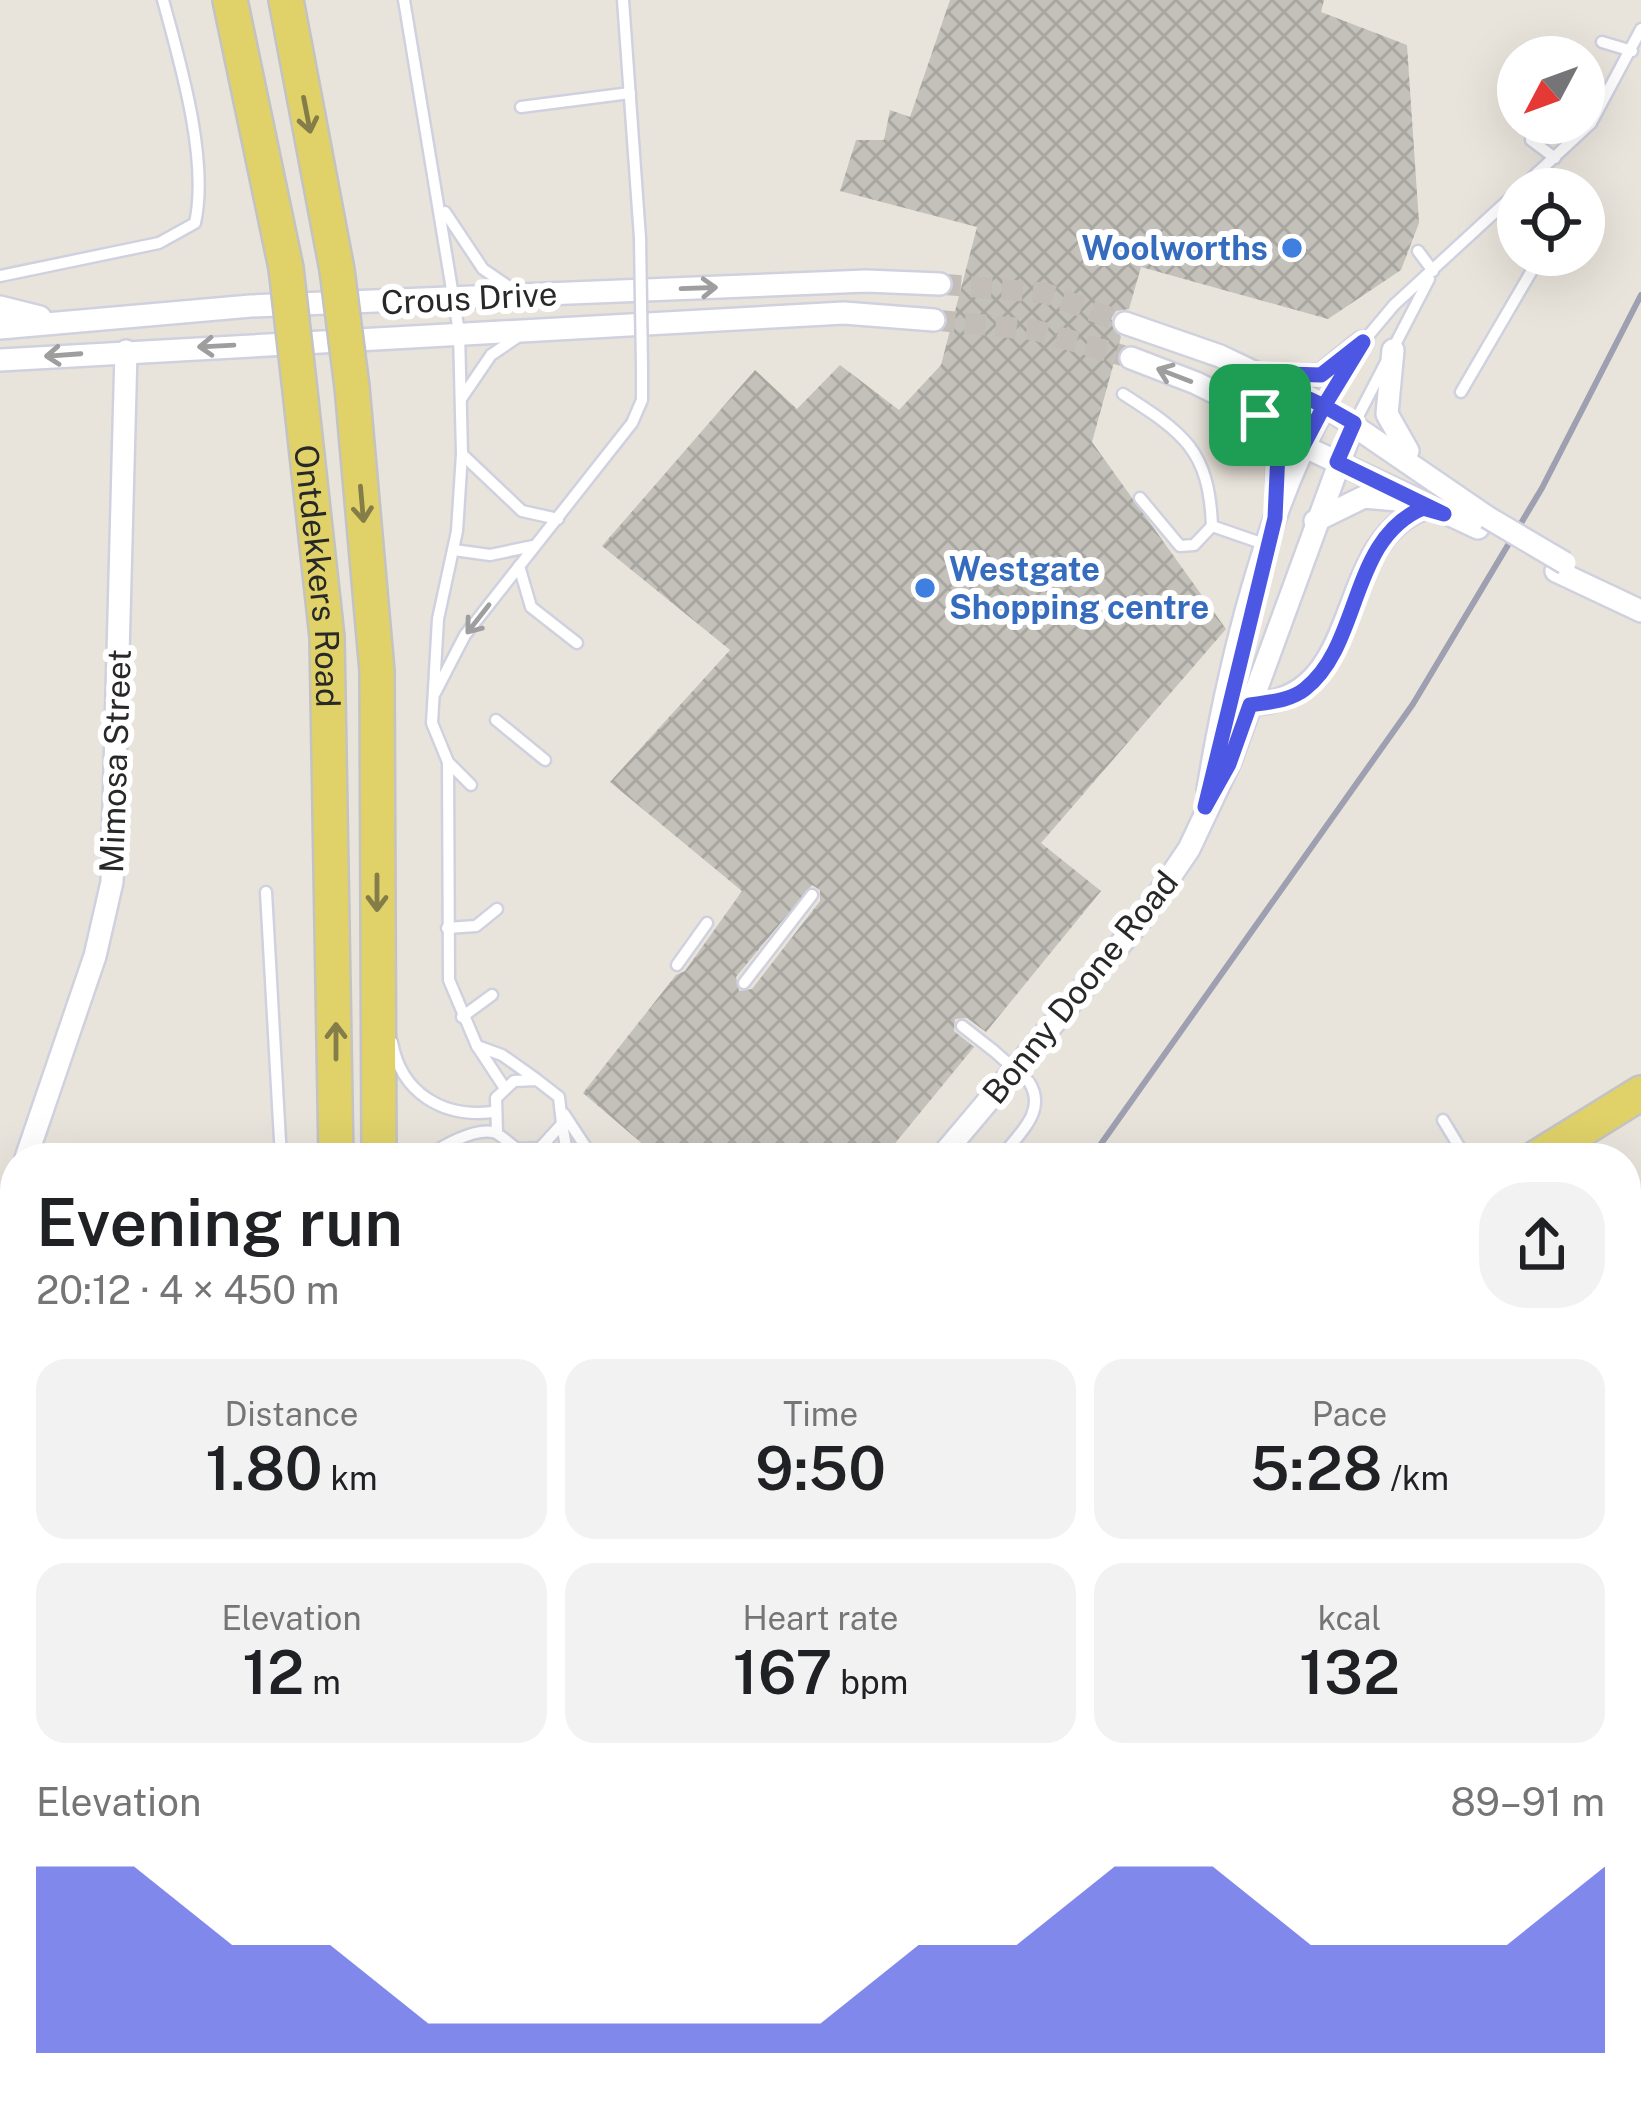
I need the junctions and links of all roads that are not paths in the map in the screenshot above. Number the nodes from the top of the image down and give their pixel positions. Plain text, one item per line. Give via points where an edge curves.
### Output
1 (163, 0) edge
2 (206, 0) edge
3 (230, 0) edge
4 (286, 0) edge
5 (404, 0) edge
6 (623, 0) edge
7 (1641, 29) edge
8 (1605, 43) edge
9 (1632, 51) junction
10 (630, 93) junction
11 (1605, 102) edge
12 (521, 106) dead end
13 (1536, 144) edge
14 (1568, 144) edge
15 (1555, 158) junction
16 (1543, 168) edge
17 (266, 185) junction
18 (440, 204) junction
19 (1497, 211) edge
20 (1418, 251) dead end
21 (1433, 271) junction
22 (0, 276) edge
23 (1528, 276) edge
24 (940, 284) tunnel mouth
25 (525, 295) junction
26 (457, 302) junction
27 (0, 307) edge
28 (65, 320) junction
29 (934, 320) tunnel mouth
30 (1125, 323) tunnel mouth
31 (0, 328) edge
32 (529, 331) junction
33 (459, 332) junction
34 (1363, 342) junction
35 (1393, 350) junction
36 (126, 352) junction
37 (1131, 358) tunnel mouth
38 (0, 360) edge
39 (1254, 373) junction
40 (1461, 392) dead end
41 (1123, 394) dead end
42 (460, 400) junction
43 (1324, 406) junction
44 (1260, 415) junction
45 (1354, 423) junction
46 (1303, 446) junction
47 (462, 454) junction
48 (1337, 462) junction
49 (1429, 476) junction
50 (1140, 498) dead end
51 (1434, 511) junction
52 (1275, 518) junction
53 (558, 519) junction
54 (1315, 521) junction
55 (1483, 523) junction
56 (1212, 526) junction
57 (536, 545) junction
58 (1267, 545) junction
59 (454, 550) junction
60 (519, 566) junction
61 (1260, 571) junction
62 (1292, 583) junction
63 (1641, 611) edge
64 (577, 643) dead end
65 (432, 699) junction
66 (1227, 703) junction
67 (1250, 705) junction
68 (496, 720) dead end
69 (544, 760) dead end
70 (448, 762) junction
71 (471, 784) dead end
72 (1205, 807) junction
73 (266, 892) dead end
74 (812, 895) dead end
75 (497, 909) dead end
76 (707, 923) dead end
77 (446, 928) junction
78 (377, 962) junction
79 (677, 965) dead end
80 (744, 983) dead end
81 (492, 995) dead end
82 (462, 1017) junction
83 (962, 1026) dead end
84 (476, 1046) junction
85 (1641, 1072) edge
86 (538, 1080) junction
87 (504, 1088) junction
88 (1641, 1093) edge
89 (492, 1112) junction
90 (562, 1118) junction
91 (1442, 1120) dead end
92 (1575, 1131) junction
93 (497, 1132) junction
94 (31, 1143) edge
95 (280, 1143) edge
96 (336, 1143) edge
97 (379, 1143) edge
98 (450, 1143) edge
99 (510, 1143) edge
100 (549, 1143) edge
101 (566, 1143) edge
102 (581, 1143) edge
103 (952, 1143) edge
104 (1011, 1143) edge
105 (1457, 1143) edge
106 (1558, 1143) edge
107 (1136, 2115) edge
108 (1148, 2115) edge

1 - 22 lane via 192,138 195,223 159,243
2 - 17 main road
3 - 17 main road, Ontdekkers Road
4 -> 78 main road, Ontdekkers Road, bridge via 352,387 377,671
5 - 18 lane
6 - 10 lane
7 - 9 lane, Bonny Doone Road
8 - 9 lane
9 - 11 lane, Bonny Doone Road
10 - 12 lane
10 - 53 lane, bridge via 642,400
13 - 15 lane
14 - 15 lane, Bonny Doone Road
15 - 16 lane, Bonny Doone Road
96 -> 17 main road, Ontdekkers Road, bridge via 327,637 286,268
18 - 25 lane via 484,269
18 - 26 lane
19 - 21 lane, Bonny Doone Road
20 - 21 lane
21 - 34 lane, Bonny Doone Road
21 - 35 lane, Bonny Doone Road
23 - 40 lane
25 -> 24 street, Crous Drive
25 - 26 street, Crous Drive
26 - 28 street, Crous Drive
26 - 33 lane
27 - 28 street
28 - 31 street, Crous Drive
29 - 32 street, Crous Drive via 844,313
30 - 39 street
32 - 33 street, Crous Drive
32 - 42 lane via 491,355
33 -> 36 street, Crous Drive
33 - 42 lane
34 - 39 street via 1321,375
34 - 43 lane, Bonny Doone Road
35 - 45 lane, Bonny Doone Road
35 - 49 street via 1388,414
36 -> 38 street, Crous Drive
36 - 94 street, Mimosa Street via 112,882
44 -> 37 street
39 - 43 street
41 - 56 lane via 1191,445 1207,479
42 - 47 lane
43 - 45 street
43 - 46 street, Bonny Doone Road
44 - 46 street
44 - 52 street via 1278,452
45 - 48 street, Bonny Doone Road
45 - 49 street
46 - 48 street
46 - 52 street, Bonny Doone Road
47 - 53 lane via 522,511
47 - 59 lane
48 - 51 street
48 - 54 street, Bonny Doone Road
49 - 55 street
50 - 56 lane via 1180,546
51 - 54 street via 1364,496
51 - 55 street
51 - 67 street via 1401,520 1376,551 1317,677 1290,698
52 - 58 street, Bonny Doone Road
53 - 57 lane
54 - 62 street, Bonny Doone Road
55 - 63 street
56 - 58 lane
57 - 59 lane via 504,555
57 - 60 lane
58 - 61 street, Bonny Doone Road
59 - 65 lane
60 - 64 lane via 532,607
60 -> 65 lane via 453,654
61 - 62 street
61 - 66 street, Bonny Doone Road
62 - 67 street, Bonny Doone Road
65 - 70 lane
66 - 67 street
66 - 72 street, Bonny Doone Road
67 - 72 street, Bonny Doone Road
68 - 69 lane
70 - 71 lane
70 - 77 lane
72 - 103 street, Bonny Doone Road via 1168,884
73 - 95 lane
74 - 80 lane
75 - 77 lane via 476,926
76 - 79 lane
77 - 82 lane via 449,980
78 - 89 lane via 400,1069 420,1096 451,1112
78 - 97 main road, Ontdekkers Road
81 - 82 lane
82 - 84 lane
83 - 104 lane, bridge via 1037,1096
84 - 86 lane
84 - 87 lane
85 - 92 main road
86 - 87 lane
86 - 90 lane via 559,1097
87 - 89 lane
88 - 92 main road
89 - 93 lane
90 - 100 lane
90 - 101 lane
90 - 102 lane
91 - 105 lane
92 - 106 main road
93 - 98 lane
93 - 99 lane
107 - 108 street

